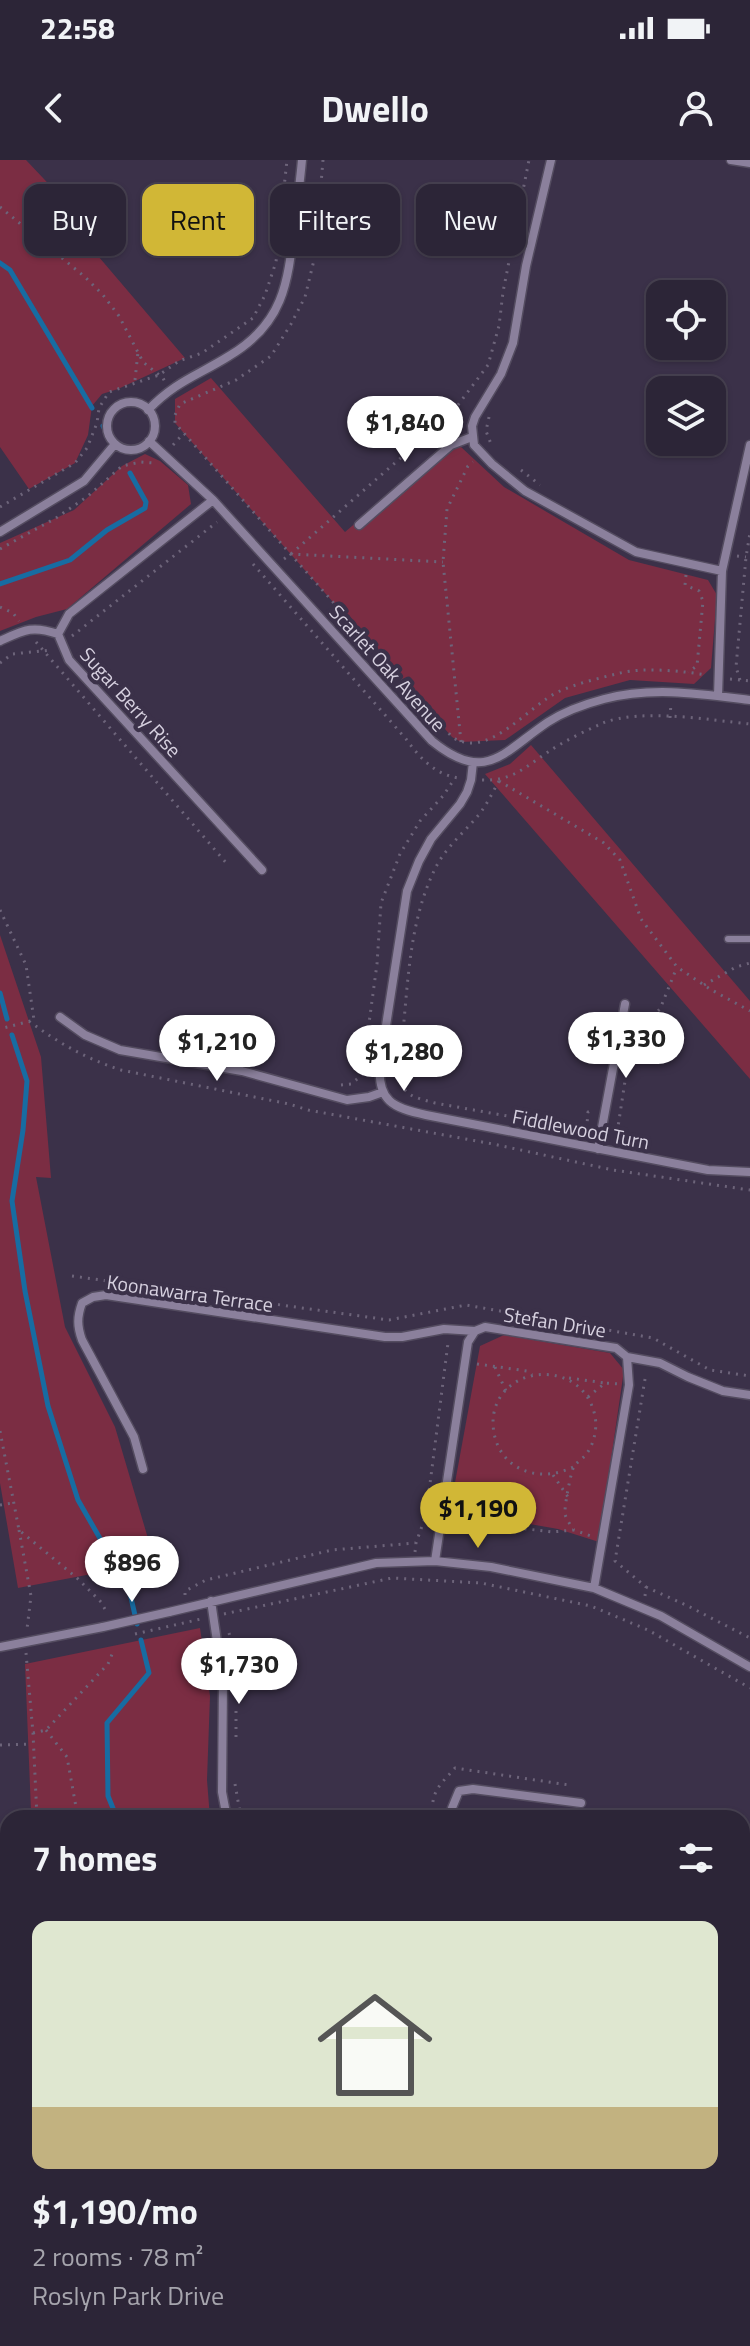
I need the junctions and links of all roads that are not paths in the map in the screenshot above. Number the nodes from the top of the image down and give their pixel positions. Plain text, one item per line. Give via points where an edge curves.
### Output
1 (302, 160) edge
2 (551, 160) edge
3 (731, 160) edge
4 (750, 163) edge
5 (148, 410) junction
6 (472, 437) junction
7 (149, 441) junction
8 (115, 444) junction
9 (750, 445) edge
10 (213, 500) junction
11 (359, 525) dead end
12 (0, 532) edge
13 (722, 571) junction
14 (60, 639) junction
15 (0, 641) edge
16 (718, 696) junction
17 (750, 700) edge
18 (473, 762) junction
19 (262, 870) dead end
20 (728, 939) dead end
21 (750, 939) edge
22 (625, 1004) dead end
23 (60, 1017) dead end
24 (383, 1092) junction
25 (598, 1149) junction
26 (750, 1172) edge
27 (475, 1331) junction
28 (627, 1357) junction
29 (750, 1395) edge
30 (143, 1469) dead end
31 (435, 1561) junction
32 (594, 1588) junction
33 (211, 1601) junction
34 (0, 1647) edge
35 (750, 1667) edge
36 (581, 1803) dead end
37 (225, 1810) edge
38 (452, 1810) edge

1 - 5 street via 289,278 273,316 254,339 181,381
2 - 6 street via 513,343 472,426
3 - 4 street
5 - 7 street via 154,429
5 - 8 street via 126,403 112,412 107,427
6 - 11 street via 451,445
6 - 13 street via 481,454 525,491 636,552
7 - 8 street via 135,450
7 - 10 street, Scarlet Oak Avenue
8 - 12 street via 84,481
9 - 13 street
10 - 14 street, Sugar Berry Rise via 69,614
10 - 18 street, Scarlet Oak Avenue via 432,741
13 - 16 street
14 - 15 street via 41,628
14 - 19 street, Sugar Berry Rise via 69,660
16 - 17 street
16 - 18 street via 651,692 606,698 548,722 506,755
18 - 24 street via 467,792 431,839 407,891 381,1054
20 - 21 lane
22 - 25 street
23 - 24 street via 120,1050 242,1071 347,1100
24 - 25 street, Fiddlewood Turn via 400,1109
25 - 26 street, Fiddlewood Turn via 708,1170
27 - 28 street, Stefan Drive via 485,1327 616,1348
27 - 30 street, Koonawarra Terrace via 385,1337 93,1297 82,1303 77,1325 134,1437
27 - 31 street, Stefan Drive via 468,1342
28 - 29 street via 660,1363 723,1391
28 - 32 street, Stefan Drive via 629,1385
31 - 32 street
31 - 33 street via 376,1563
32 - 35 street via 661,1616
33 - 34 street, bridge via 26,1647
33 - 37 street via 223,1682
36 - 38 street via 473,1789 459,1791

